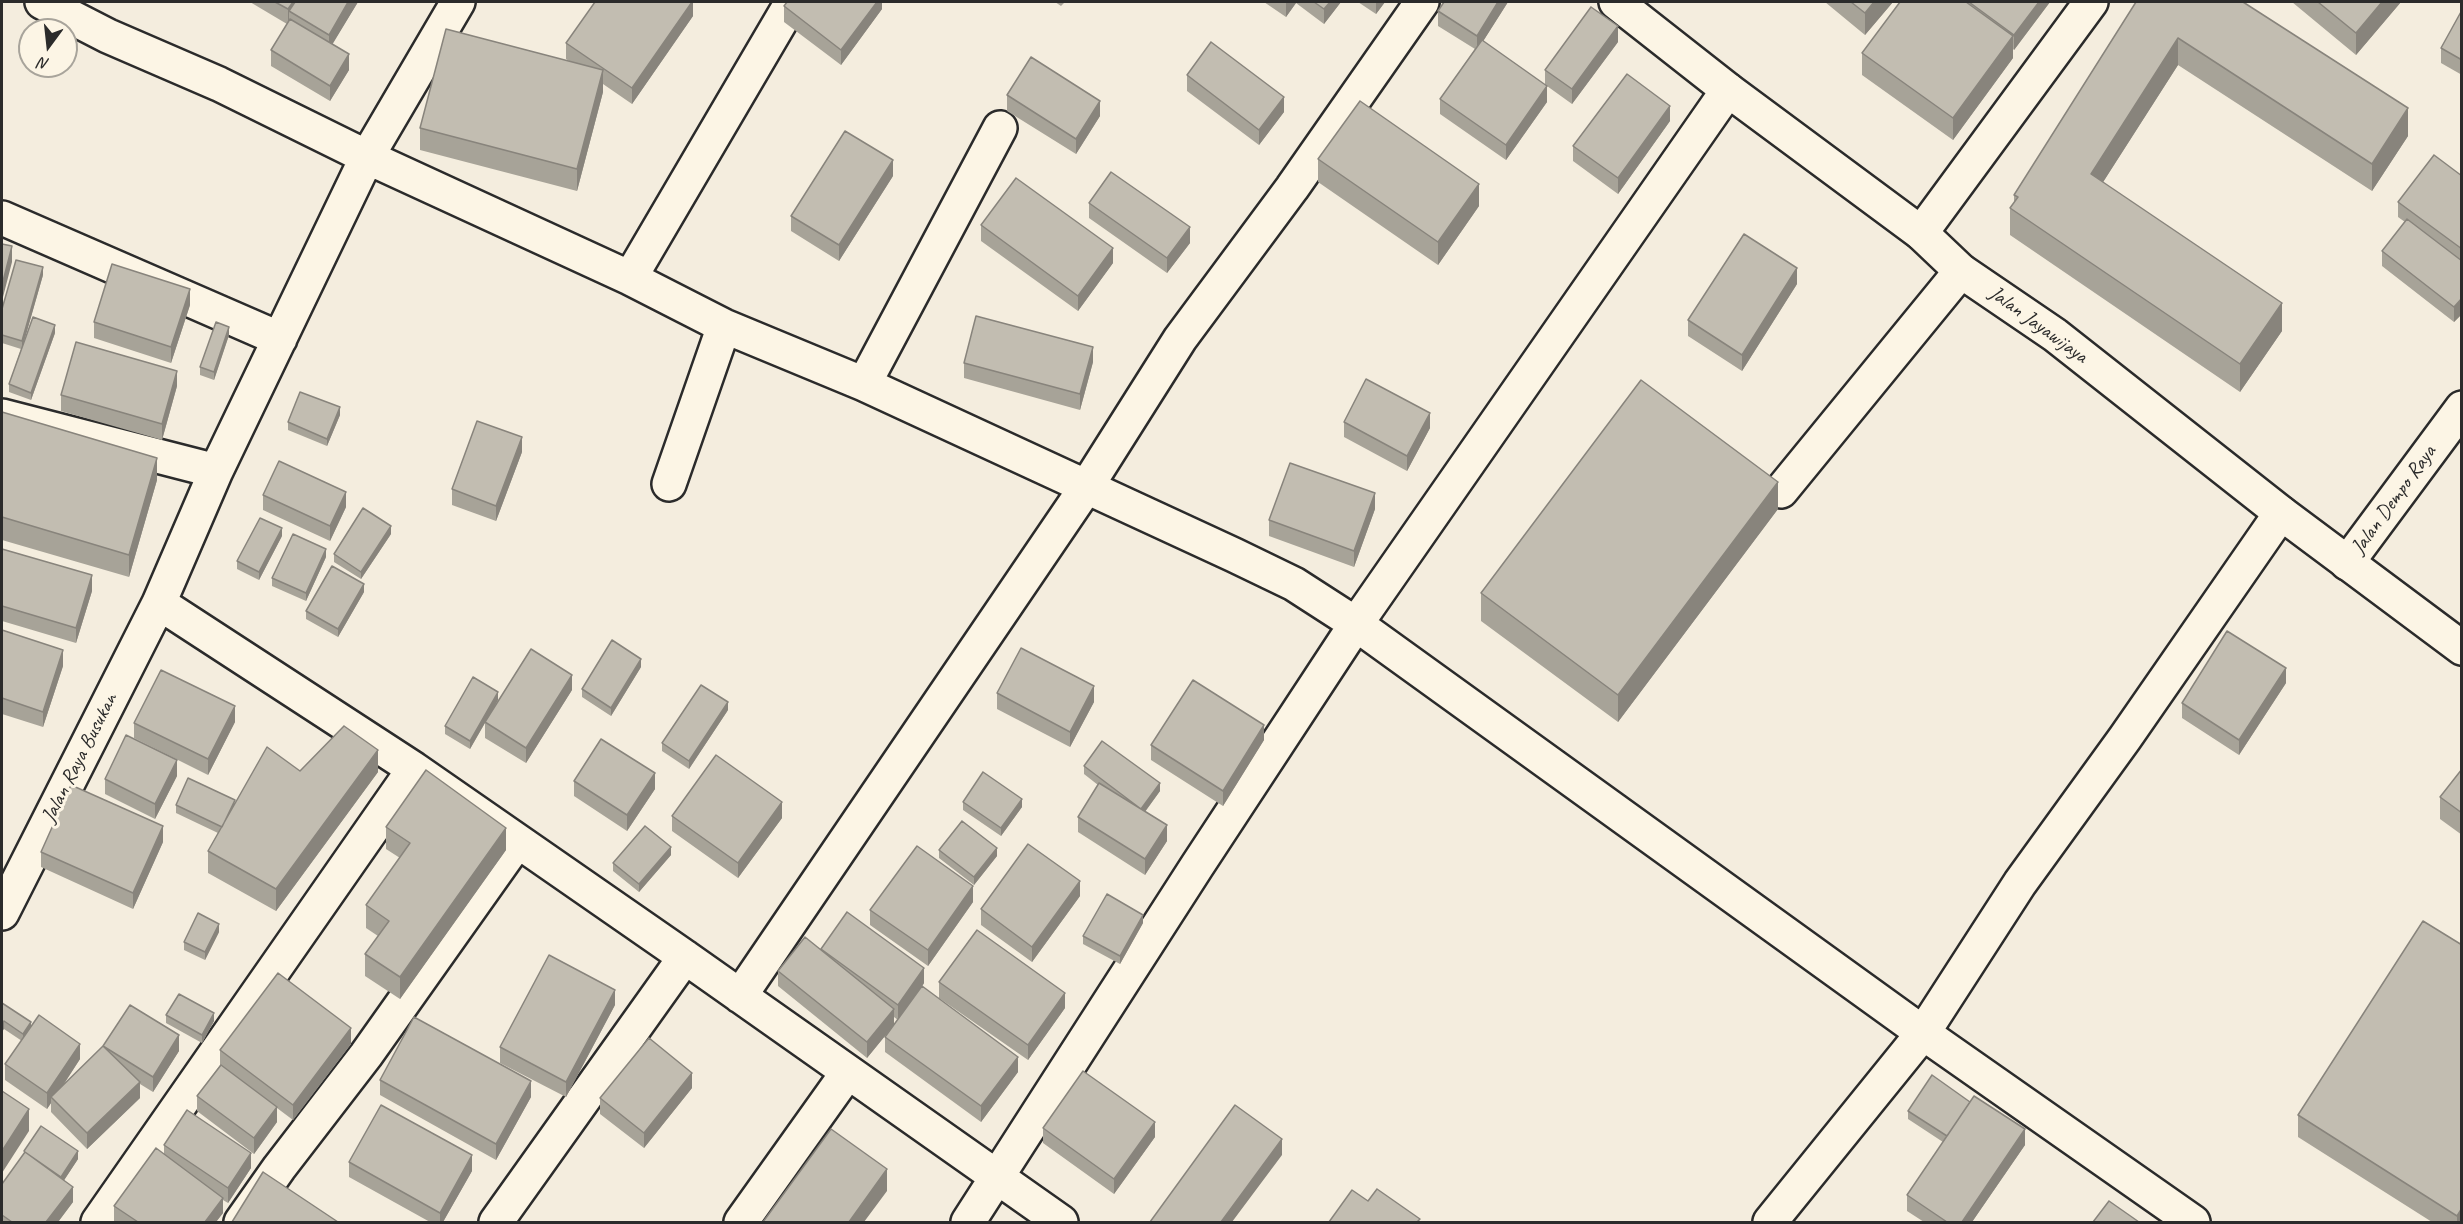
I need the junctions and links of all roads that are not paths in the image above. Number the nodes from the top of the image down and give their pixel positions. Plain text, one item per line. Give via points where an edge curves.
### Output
1 (458, 2) edge
2 (792, 2) edge
3 (1422, 2) edge
4 (1616, 2) edge
5 (2091, 2) edge
6 (51, 4) edge
7 (1728, 90) junction
8 (1000, 128) dead end
9 (367, 157) junction
10 (2, 218) edge
11 (1922, 233) junction
12 (1961, 270) junction
13 (630, 278) junction
14 (724, 326) junction
15 (280, 339) junction
16 (864, 384) junction
17 (2462, 408) edge
18 (2, 416) edge
19 (216, 471) junction
20 (669, 484) dead end
21 (1087, 486) junction
22 (1781, 491) dead end
23 (2281, 513) junction
24 (2347, 563) junction
25 (159, 603) junction
26 (1356, 624) junction
27 (2462, 648) edge
28 (414, 769) junction
29 (517, 842) junction
30 (2, 913) edge
31 (685, 957) junction
32 (740, 996) junction
33 (1923, 1033) junction
34 (848, 1072) junction
35 (998, 1178) junction
36 (98, 1222) edge
37 (241, 1222) edge
38 (496, 1222) edge
39 (741, 1222) edge
40 (968, 1222) edge
41 (1061, 1222) edge
42 (1770, 1222) edge
43 (2193, 1222) edge

1 - 9 street, Jalan Raya Busukan
2 - 13 street
3 - 21 street via 1180,339
4 - 7 street, Jalan Jayawijaya
5 - 11 street
6 - 9 street via 108,36
7 - 11 street, Jalan Jayawijaya
7 - 26 street
8 - 16 street
9 - 13 street
9 - 15 street, Jalan Raya Busukan
10 - 15 street
11 - 12 street, Jalan Jayawijaya
12 - 22 street
12 - 23 street, Jalan Jayawijaya via 2055,335
13 - 14 street
14 - 16 street
14 - 20 street
15 - 19 street, Jalan Raya Busukan
16 - 21 street
17 - 24 street, Jalan Dempo Raya
18 - 19 street
19 - 25 street, Jalan Raya Busukan
21 - 26 street via 1294,584
21 - 32 street
23 - 24 street, Jalan Jayawijaya
23 - 33 street via 2020,883
24 - 27 street, Jalan Jayawijaya
25 - 28 street
25 - 30 street, Jalan Raya Busukan
26 - 33 street
26 - 35 street
28 - 29 street
28 - 36 street
29 - 31 street
29 - 37 street via 366,1056
31 - 32 street
31 - 38 street
32 - 34 street
33 - 42 street
33 - 43 street
34 - 35 street
34 - 39 street
35 - 40 street
35 - 41 street

